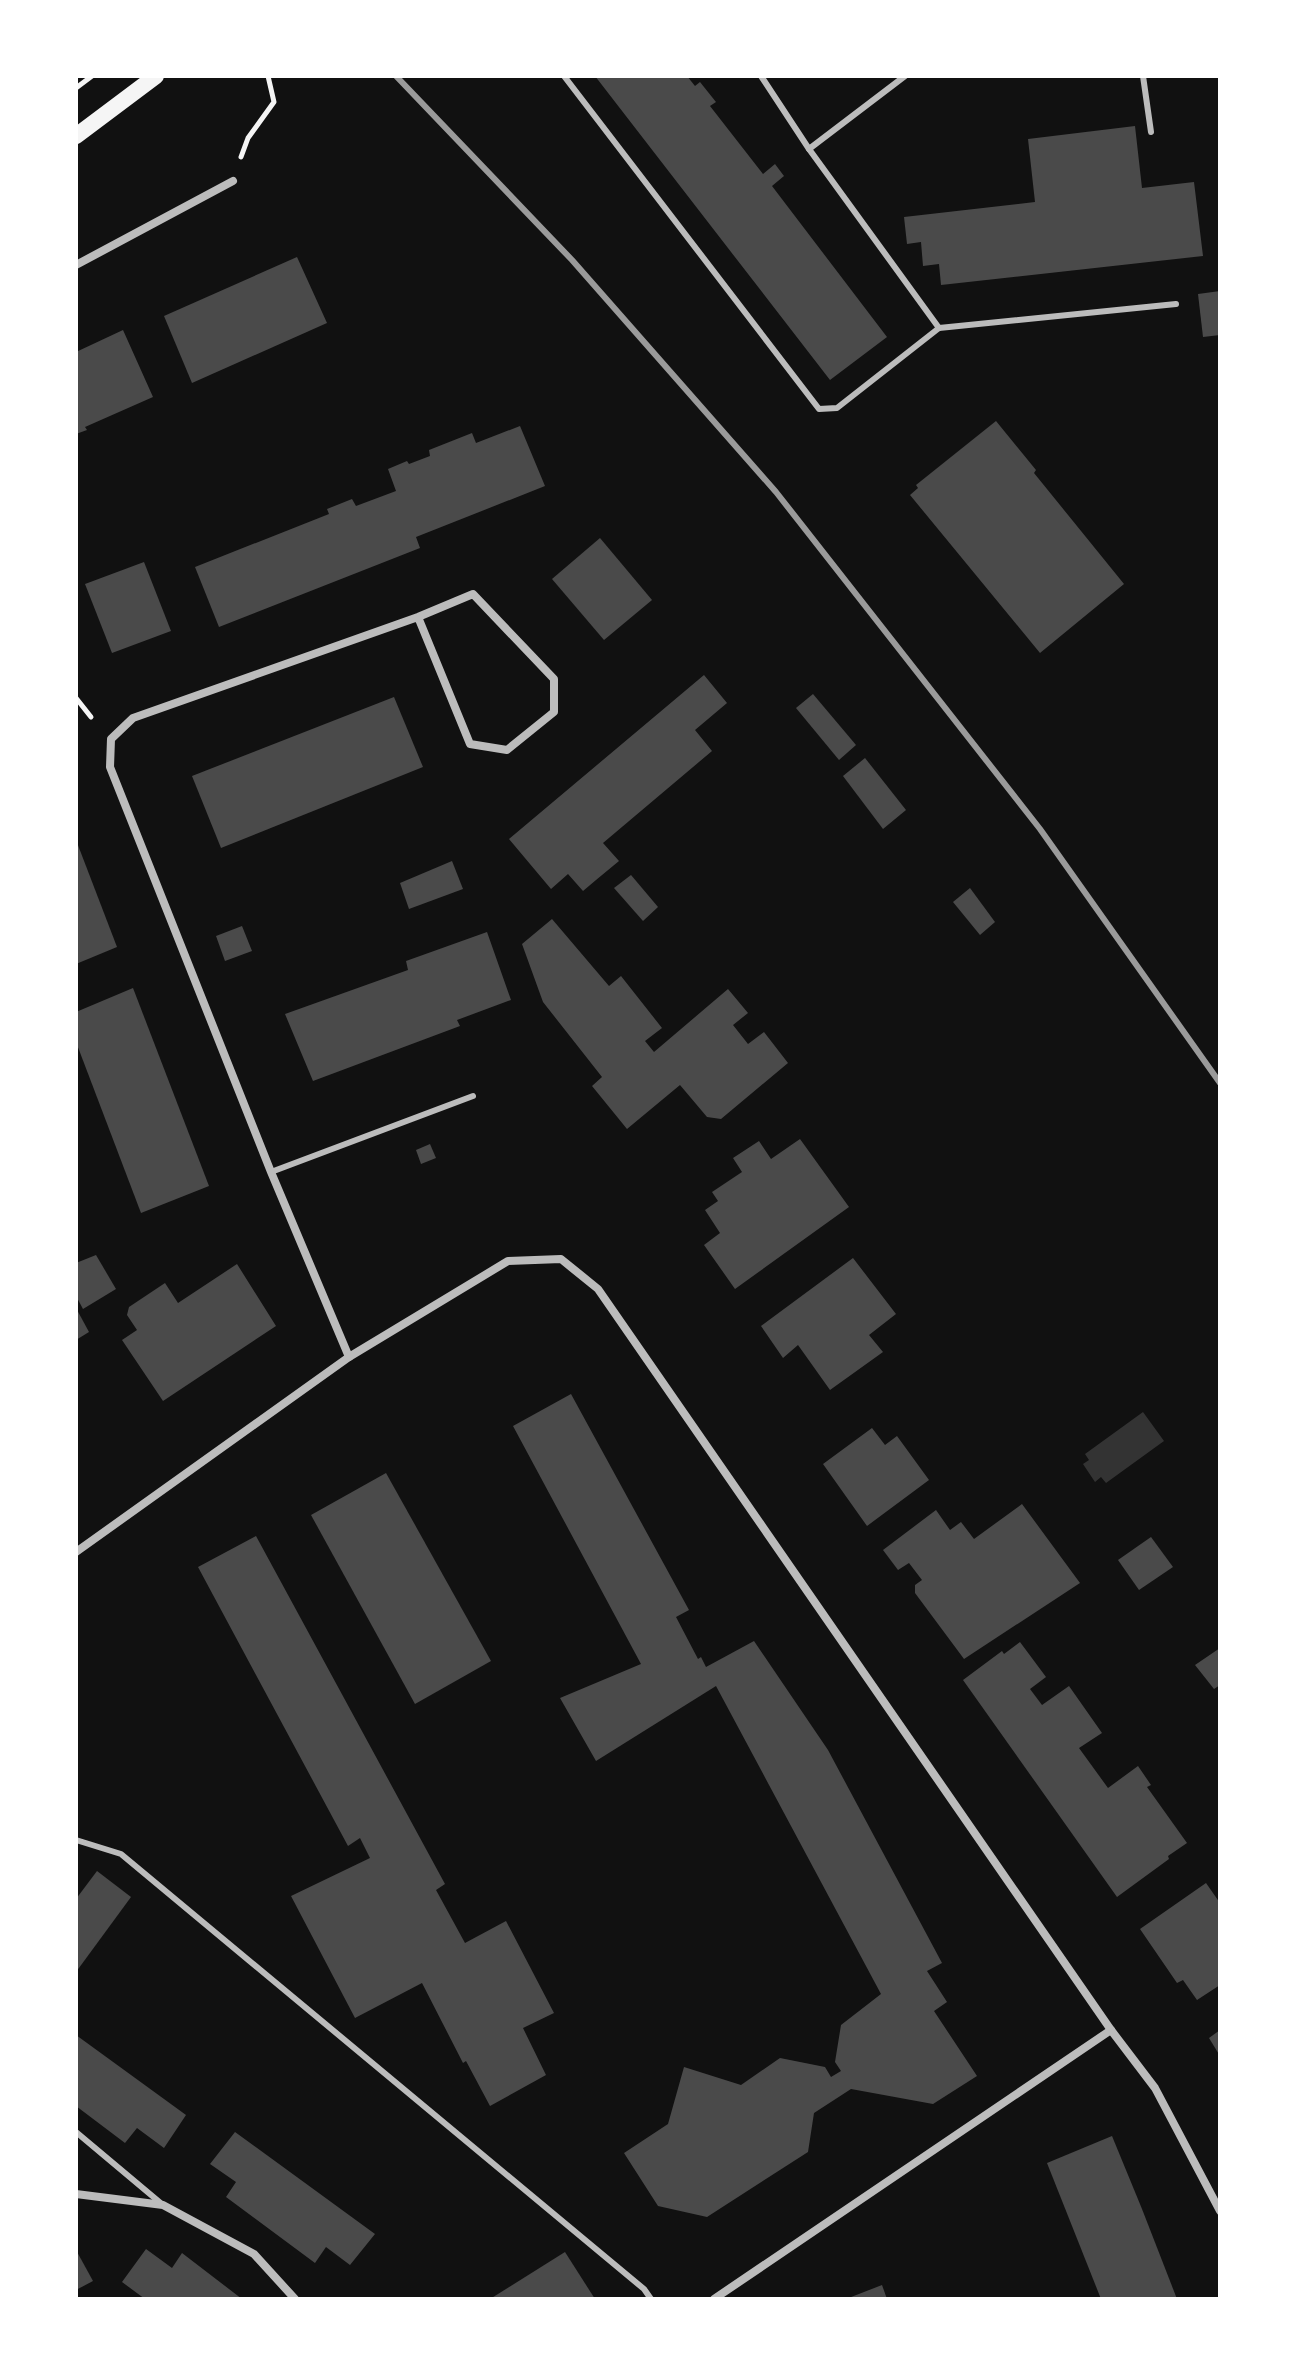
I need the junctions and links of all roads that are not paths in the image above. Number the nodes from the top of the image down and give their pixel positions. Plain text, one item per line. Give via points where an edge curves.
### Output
1 (156, 76) edge
2 (564, 76) edge
3 (761, 76) edge
4 (905, 76) edge
5 (1143, 76) edge
6 (1151, 132) dead end
7 (76, 136) edge
8 (809, 149) junction
9 (233, 181) road end
10 (76, 265) edge
11 (1176, 304) dead end
12 (939, 328) junction
13 (418, 617) junction
14 (473, 1096) dead end
15 (271, 1172) junction
16 (349, 1357) junction
17 (76, 1552) edge
18 (76, 1840) edge
19 (1111, 2030) junction
20 (76, 2132) edge
21 (78, 2196) edge
22 (163, 2205) junction
23 (1220, 2211) edge
24 (730, 2295) edge
25 (295, 2299) edge
26 (651, 2299) edge
27 (714, 2299) edge

1 - 7 main road
2 - 12 lane via 819,409 837,408
3 - 8 lane
4 - 8 lane
5 - 6 lane
8 - 12 lane
9 - 10 street
11 - 12 lane
13 - 13 street via 473,594 554,679 554,712 507,750 470,744
13 - 15 street via 133,718 111,739 110,767
14 - 15 lane
15 - 16 street
16 - 17 street
16 - 19 street via 508,1261 561,1259 598,1289
18 - 26 lane via 121,1854
19 - 23 street via 1155,2088
19 - 24 street
20 - 22 lane
21 - 22 street
22 - 25 street via 254,2254
24 - 27 street

